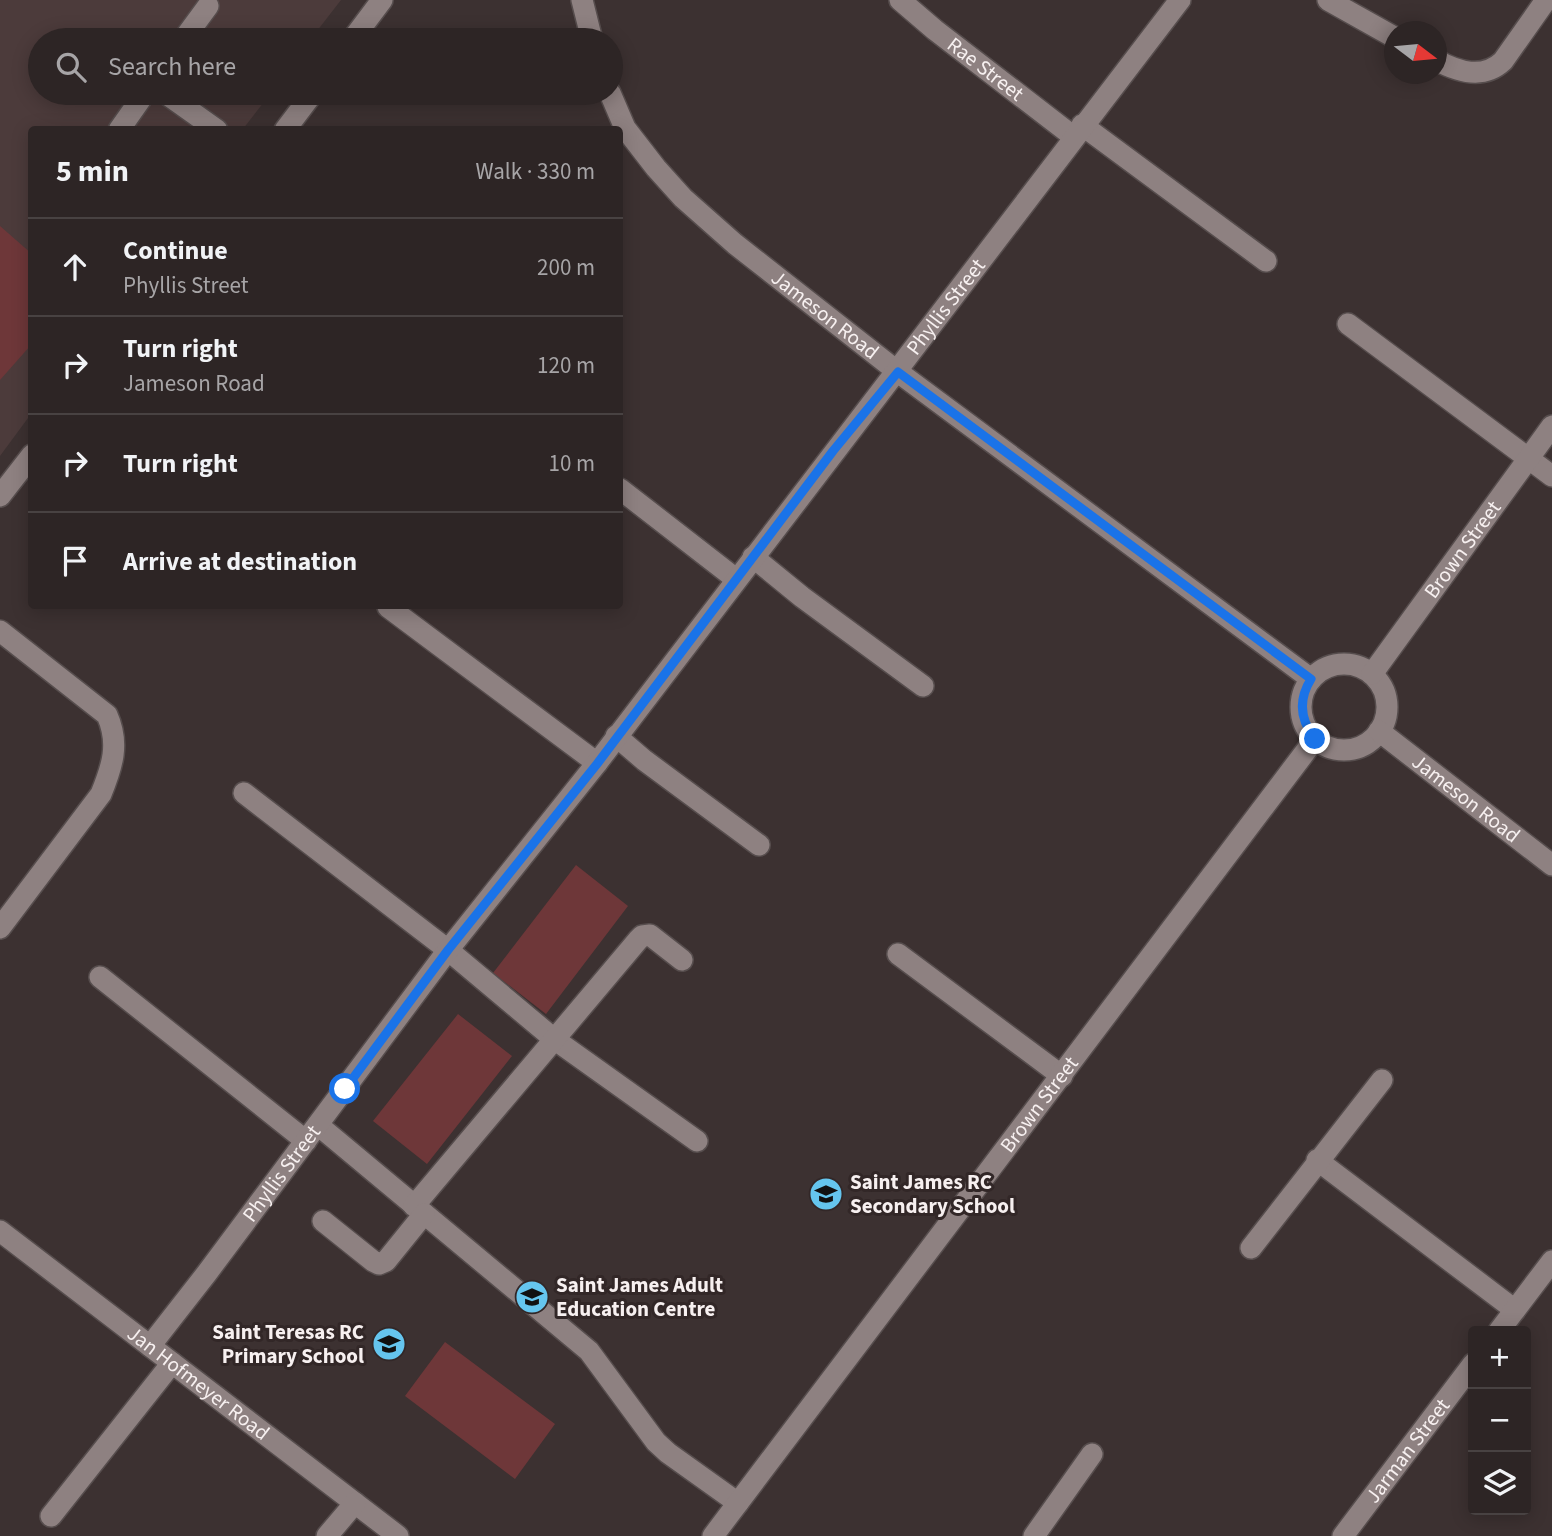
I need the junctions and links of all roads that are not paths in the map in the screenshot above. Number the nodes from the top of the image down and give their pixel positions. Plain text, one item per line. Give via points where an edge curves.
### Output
1 (382, 0) edge
2 (582, 0) edge
3 (900, 0) edge
4 (1180, 0) edge
5 (1328, 0) edge
6 (1546, 0) edge
7 (208, 6) dead end
8 (192, 28) edge
9 (361, 28) edge
10 (589, 28) edge
11 (1384, 31) edge
12 (1447, 64) edge
13 (137, 105) edge
14 (182, 105) edge
15 (305, 105) edge
16 (615, 105) edge
17 (122, 126) edge
18 (211, 126) edge
19 (292, 126) edge
20 (1078, 131) junction
21 (1266, 261) dead end
22 (1348, 324) dead end
23 (898, 372) junction
24 (1552, 426) edge
25 (1528, 458) junction
26 (28, 460) edge
27 (1552, 476) edge
28 (623, 491) edge
29 (0, 496) edge
30 (753, 557) junction
31 (736, 579) junction
32 (391, 609) edge
33 (0, 631) edge
34 (1372, 674) junction
35 (1311, 679) junction
36 (923, 686) dead end
37 (1379, 732) junction
38 (617, 736) junction
39 (1315, 739) junction
40 (597, 764) junction
41 (244, 793) dead end
42 (759, 845) dead end
43 (1552, 865) edge
44 (0, 928) edge
45 (448, 950) junction
46 (898, 954) dead end
47 (682, 960) dead end
48 (100, 977) dead end
49 (554, 1039) junction
50 (1062, 1076) junction
51 (1382, 1080) dead end
52 (312, 1133) junction
53 (697, 1141) dead end
54 (1317, 1160) junction
55 (419, 1210) junction
56 (323, 1221) dead end
57 (0, 1231) edge
58 (1251, 1248) dead end
59 (1552, 1261) edge
60 (1515, 1310) junction
61 (1503, 1326) edge
62 (150, 1346) junction
63 (172, 1363) junction
64 (1468, 1371) edge
65 (1092, 1454) dead end
66 (355, 1503) junction
67 (738, 1503) junction
68 (51, 1516) dead end
69 (327, 1536) edge
70 (398, 1536) edge
71 (713, 1536) edge
72 (1034, 1536) edge
73 (1342, 1536) edge

1 - 9 street
2 - 10 street
3 - 20 street, Rae Street
4 - 20 street, Phyllis Street
5 - 11 street
6 - 12 street via 1496,68 1470,73
7 - 8 street
13 - 17 street
14 - 18 street
15 - 19 street
16 - 23 street, Jameson Road via 625,128 682,198
20 - 21 street, Rae Street
20 - 23 street, Phyllis Street
22 - 25 street
23 - 30 street, Phyllis Street
23 - 35 street, Jameson Road
24 - 25 street, Brown Street
25 - 27 street
25 - 34 street, Brown Street
26 - 29 street
28 - 31 street
30 - 31 street, Phyllis Street
30 - 36 street
31 - 38 street, Phyllis Street
32 - 40 street
33 - 44 street via 107,715 116,746 101,794
34 - 35 street via 1361,667 1334,665
34 - 37 street via 1387,708
35 - 39 street via 1301,704 1307,729
37 - 39 street via 1369,742 1341,750
37 - 43 street, Jameson Road
38 - 40 street, Phyllis Street
38 - 42 street
39 - 50 street, Brown Street
40 - 45 street, Phyllis Street
41 - 45 street
45 - 49 street
45 - 52 street, Phyllis Street
46 - 50 street
47 - 49 street via 656,939 642,936
48 - 52 street
49 - 53 street
49 - 55 street
50 - 67 street, Brown Street
51 - 54 street
52 - 55 street
52 - 62 street, Phyllis Street
54 - 58 street
54 - 60 street
55 - 56 street via 386,1261 379,1264
55 - 67 street via 589,1352 656,1442
57 - 62 street, Jan Hofmeyer Road
59 - 60 street
60 - 61 street
62 - 63 street, Jan Hofmeyer Road
63 - 66 street, Jan Hofmeyer Road
63 - 68 street
64 - 73 street, Jarman Street
65 - 72 street
66 - 69 street
66 - 70 street, Jan Hofmeyer Road
67 - 71 street, Brown Street

